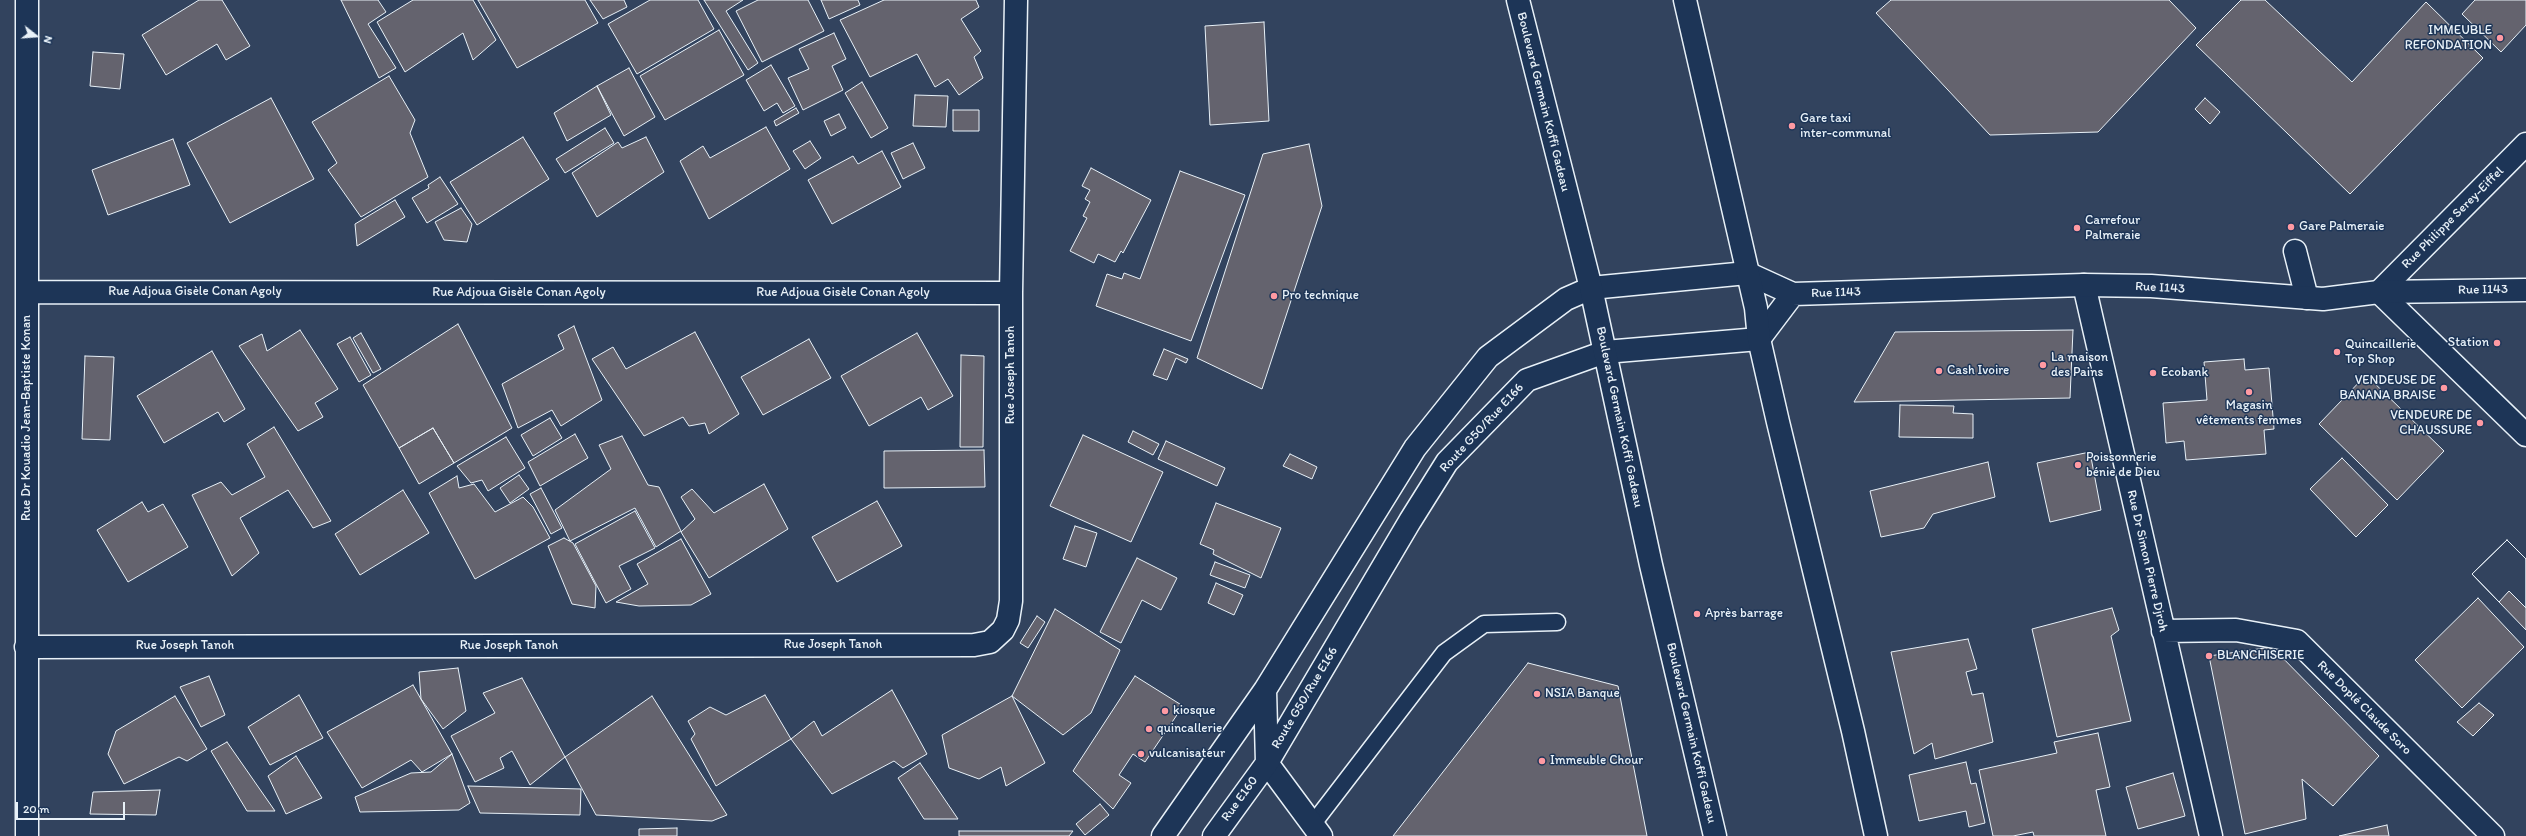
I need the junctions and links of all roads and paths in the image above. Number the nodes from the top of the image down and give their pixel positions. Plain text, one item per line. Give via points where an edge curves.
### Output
1 (27, 0) edge
2 (1016, 0) edge
3 (1518, 0) edge
4 (1686, 0) edge
5 (2526, 144) edge
6 (2295, 251) dead end
7 (1748, 273) junction
8 (2084, 285) junction
9 (1591, 288) junction
10 (2526, 290) edge
11 (27, 292) junction
12 (2379, 292) junction
13 (1011, 293) junction
14 (1793, 294) junction
15 (2307, 298) junction
16 (1759, 339) junction
17 (1605, 352) junction
18 (2526, 435) edge
19 (1557, 622) dead end
20 (2163, 631) junction
21 (26, 647) junction
22 (1265, 690) junction
23 (1267, 762) junction
24 (1317, 831) edge
25 (26, 836) edge
26 (1163, 836) edge
27 (1214, 836) edge
28 (1716, 836) edge
29 (1876, 836) edge
30 (2211, 836) edge
31 (2493, 836) edge

1 - 11 street, Rue Dr Kouadio Jean-Baptiste Konan
2 - 13 street, Rue Joseph Tanoh
3 - 9 street, Boulevard Germain Koffi Gadeau
4 - 7 street
5 - 12 street, Rue Philippe Serey-Eiffel
6 - 15 street
7 - 9 street
7 - 14 street
7 - 16 street via 1756,308
8 - 14 street, Rue I143
8 - 15 street, Rue I143 via 2151,286
8 - 20 street, Rue Dr Simon Pierre Djroh
9 - 17 street, Boulevard Germain Koffi Gadeau
9 - 22 street via 1566,299 1488,358 1414,448
10 - 12 street, Rue I143
11 - 13 street, Rue Adjoua Gisèle Conan Agoly
11 - 21 street, Rue Dr Kouadio Jean-Baptiste Konan
12 - 15 street, Rue I143 via 2323,299
12 - 18 street
13 - 21 street, Rue Joseph Tanoh via 1011,601 1008,620 1003,630 990,642 974,645
14 - 16 street
16 - 17 street, Route G50/Rue E166
16 - 29 street
17 - 23 street, Route G50/Rue E166 via 1527,380 1447,462
17 - 28 street, Boulevard Germain Koffi Gadeau via 1651,565
19 - 24 lane via 1484,624 1444,653
20 - 30 street, Rue Dr Simon Pierre Djroh
20 - 31 street, Rue Doplé Claude Soro via 2236,630 2297,641
21 - 25 street, Rue Dr Kouadio Jean-Baptiste Konan
22 - 23 street
22 - 26 street
23 - 24 street
23 - 27 street, Rue E160

